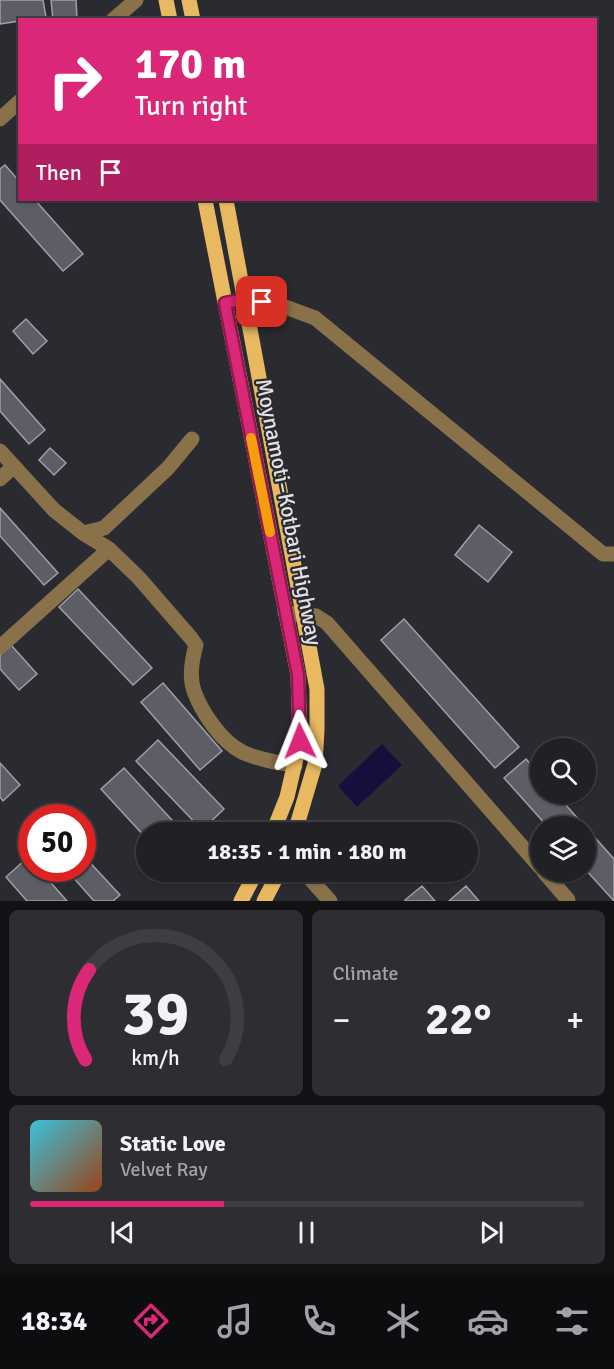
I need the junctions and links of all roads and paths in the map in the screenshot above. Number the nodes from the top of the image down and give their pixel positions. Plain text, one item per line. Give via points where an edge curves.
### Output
1 (136, 0) edge
2 (166, 0) edge
3 (189, 0) edge
4 (115, 18) edge
5 (170, 18) edge
6 (193, 18) edge
7 (18, 103) edge
8 (0, 118) edge
9 (205, 201) edge
10 (226, 201) edge
11 (245, 299) junction
12 (225, 303) junction
13 (192, 439) dead end
14 (0, 451) edge
15 (13, 466) junction
16 (0, 479) edge
17 (83, 533) junction
18 (109, 549) junction
19 (614, 554) edge
20 (285, 613) junction
21 (303, 614) junction
22 (0, 647) edge
23 (295, 766) junction
24 (277, 822) edge
25 (298, 822) edge
26 (530, 856) edge
27 (251, 882) edge
28 (274, 882) edge
29 (313, 882) edge
30 (553, 882) edge
31 (568, 900) edge
32 (241, 901) edge
33 (264, 901) edge
34 (330, 901) edge

1 - 4 street
2 - 5 main road
3 - 6 main road
7 - 8 street
9 - 12 main road, Moynamoti–Kotbari Highway
10 - 11 main road, Moynamoti–Kotbari Highway
11 - 12 street
11 - 19 street via 280,305 315,318 603,554
11 - 21 main road, Moynamoti–Kotbari Highway
12 - 20 main road, Moynamoti–Kotbari Highway
13 - 17 street via 168,468 104,528
14 - 15 street
15 - 16 street
15 - 17 street via 54,510
17 - 18 street
18 - 22 street
18 - 23 street via 196,645 193,689 227,742 255,757
20 - 21 street
20 - 23 main road, Moynamoti–Kotbari Highway via 298,675 300,741
21 - 25 main road, Moynamoti–Kotbari Highway via 317,689 317,730 315,764
21 - 26 street via 327,623
23 - 24 main road, Moynamoti–Kotbari Highway
27 - 32 main road
28 - 33 main road
29 - 34 street
30 - 31 street

